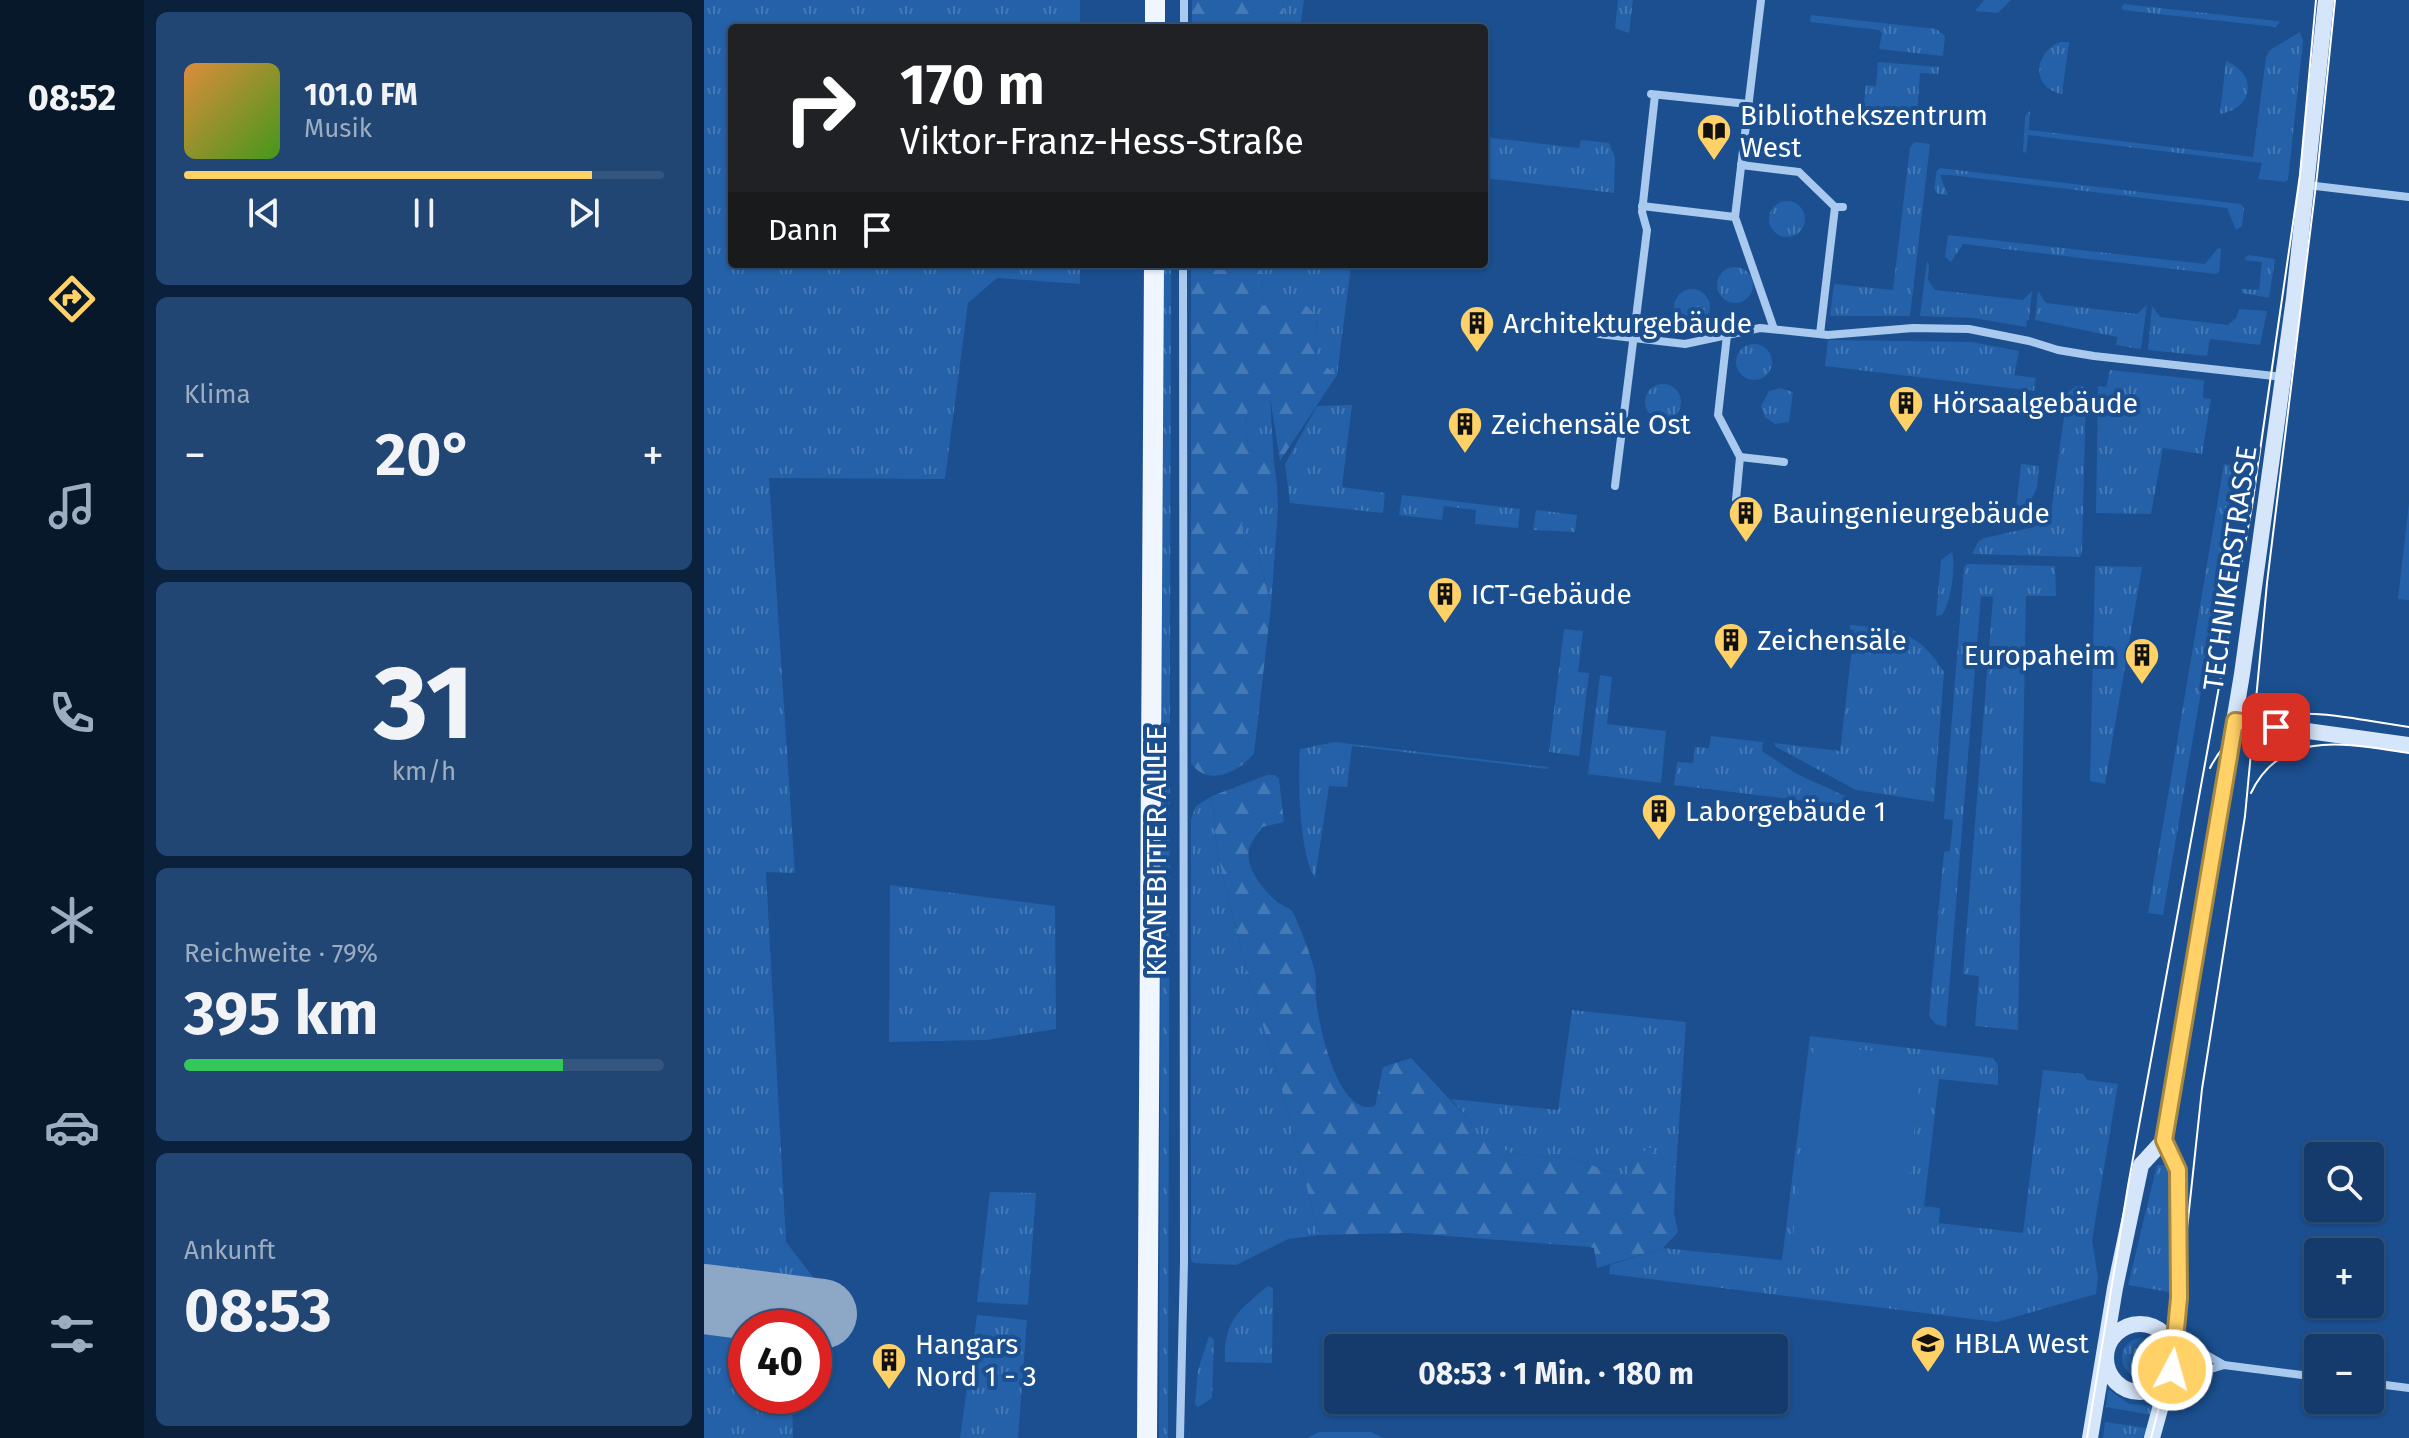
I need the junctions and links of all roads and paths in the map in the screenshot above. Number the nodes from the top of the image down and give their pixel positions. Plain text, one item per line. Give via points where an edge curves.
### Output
1 (1155, 0) edge
2 (1184, 0) edge
3 (1761, 0) edge
4 (2326, 0) edge
5 (1155, 24) edge
6 (1184, 24) edge
7 (1748, 104) junction
8 (1741, 165) junction
9 (2307, 185) junction
10 (2409, 197) edge
11 (1642, 206) junction
12 (1735, 217) junction
13 (1154, 268) edge
14 (1183, 268) edge
15 (1774, 329) junction
16 (1599, 334) dead end
17 (1820, 334) junction
18 (1727, 335) junction
19 (1634, 338) junction
20 (2144, 349) dead end
21 (2144, 361) junction
22 (2283, 377) junction
23 (1740, 457) junction
24 (1784, 462) dead end
25 (1615, 486) dead end
26 (1736, 500) dead end
27 (2235, 721) junction
28 (2409, 745) edge
29 (2164, 1140) junction
30 (2168, 1334) junction
31 (2106, 1352) junction
32 (2224, 1365) junction
33 (2304, 1375) edge
34 (2166, 1383) junction
35 (2384, 1385) edge
36 (2409, 1388) edge
37 (1147, 1438) edge
38 (1180, 1438) edge
39 (2090, 1438) edge
40 (2152, 1438) edge

1 - 5 main road
2 - 6 street
3 - 7 street
4 - 9 street, TECHNIKERSTRASSE
7 - 8 street
7 - 11 street via 1653,95
8 - 12 street
8 - 17 street via 1800,168 1839,207
9 - 10 street
9 - 22 street, TECHNIKERSTRASSE
11 - 12 street
11 - 19 street via 1646,233
12 - 15 street
13 - 37 main road, KRANEBITTER ALLEE
14 - 38 street, KRANEBITTER ALLEE
15 - 17 street
15 - 18 street
16 - 19 street
17 - 21 street via 1969,329 2058,350
18 - 19 street via 1685,344
18 - 23 street via 1718,415
19 - 25 street
20 - 21 street
21 - 22 street
22 - 27 street, TECHNIKERSTRASSE
23 - 24 street
23 - 26 street
27 - 28 street
27 - 29 street, TECHNIKERSTRASSE
29 - 30 street via 2178,1170 2179,1298
29 - 31 street, TECHNIKERSTRASSE via 2141,1165
30 - 31 street via 2151,1325 2130,1325 2113,1336
30 - 32 street
30 - 34 street via 2173,1362
31 - 34 street via 2107,1369 2121,1386 2142,1392
31 - 39 street, TECHNIKERSTRASSE
32 - 33 street
32 - 34 street
34 - 40 street
35 - 36 street

